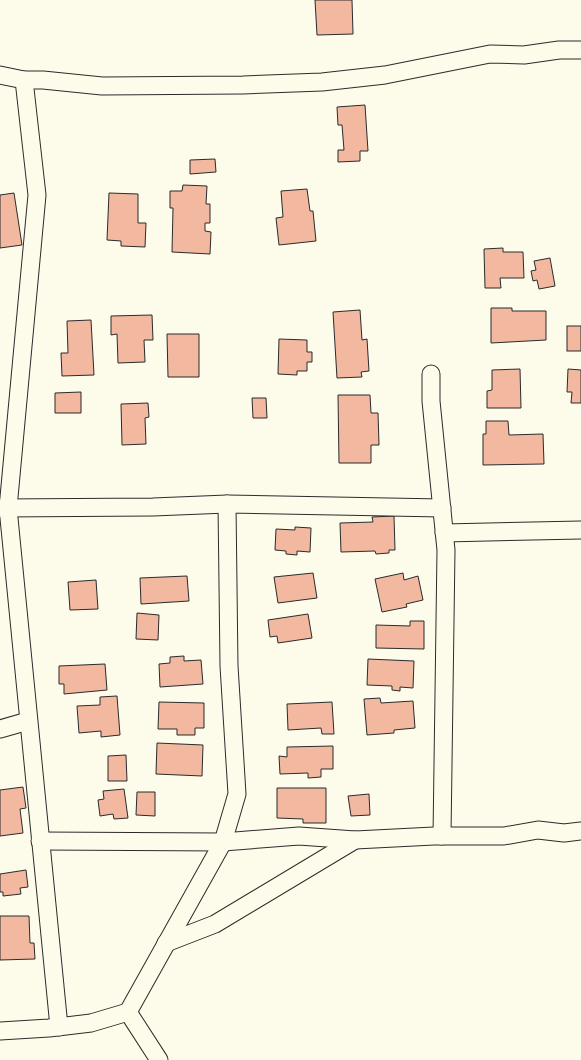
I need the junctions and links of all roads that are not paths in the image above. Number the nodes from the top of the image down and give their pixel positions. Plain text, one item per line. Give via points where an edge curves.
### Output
1 (581, 50) edge
2 (0, 75) edge
3 (24, 80) junction
4 (431, 374) dead end
5 (228, 504) junction
6 (4, 508) edge
7 (442, 508) junction
8 (581, 530) edge
9 (444, 534) junction
10 (28, 721) junction
11 (0, 729) edge
12 (581, 831) edge
13 (442, 836) junction
14 (355, 840) junction
15 (40, 841) junction
16 (222, 842) junction
17 (166, 943) junction
18 (128, 1012) junction
19 (59, 1027) junction
20 (0, 1031) edge
21 (160, 1060) edge

1 - 3 street via 524,55 490,54 385,75 322,82 127,86
2 - 3 street
3 - 6 street via 37,195
4 - 7 street via 431,401
5 - 6 street
5 - 7 street
5 - 16 street via 229,666 237,794
6 - 10 street
7 - 9 street
8 - 9 street
9 - 13 street via 446,550
10 - 11 street
10 - 15 street
12 - 13 street via 564,833 538,830 504,836
13 - 14 street
14 - 16 street via 299,836
14 - 17 street via 215,924
15 - 16 street
15 - 19 street
16 - 17 street
17 - 18 street
18 - 19 street via 91,1023
18 - 21 street
19 - 20 street

